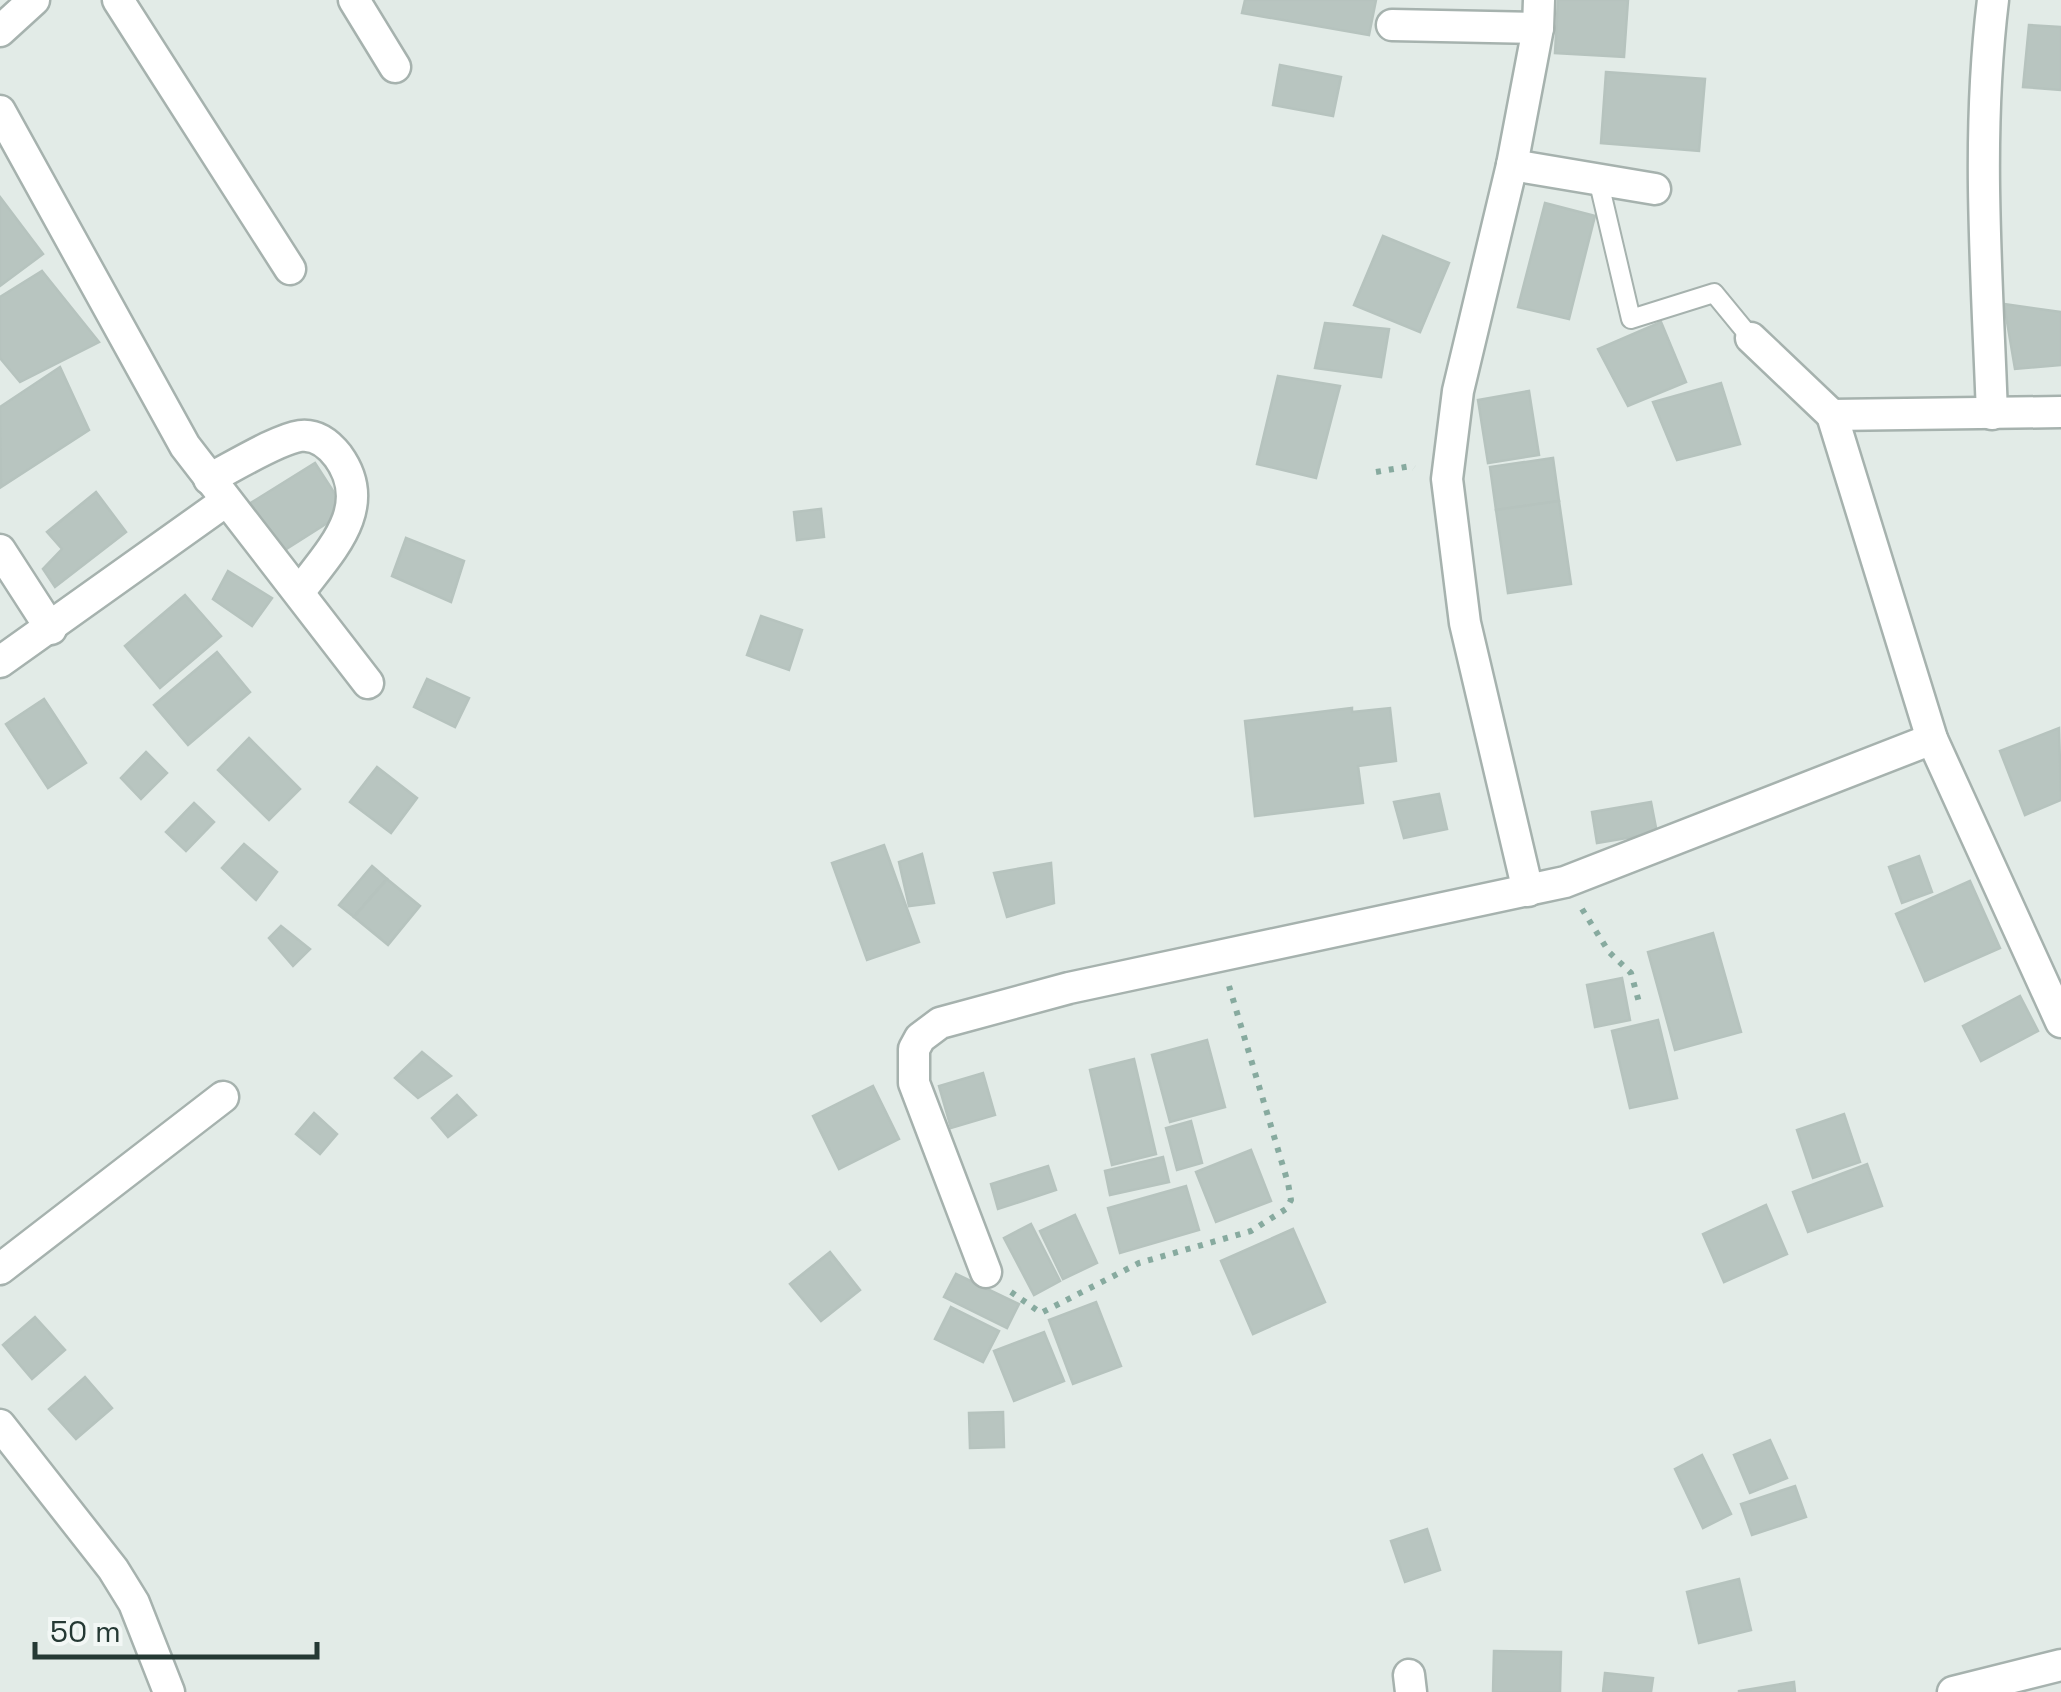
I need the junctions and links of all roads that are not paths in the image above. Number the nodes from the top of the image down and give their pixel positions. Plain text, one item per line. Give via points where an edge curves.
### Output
1 (34, 0) edge
2 (118, 0) edge
3 (354, 0) edge
4 (1993, 0) edge
5 (1539, 14) edge
6 (1392, 24) dead end
7 (0, 30) edge
8 (395, 67) dead end
9 (0, 111) edge
10 (1512, 164) junction
11 (1598, 180) junction
12 (1655, 190) dead end
13 (290, 269) dead end
14 (1751, 338) joint
15 (2061, 412) edge
16 (1992, 414) junction
17 (1832, 415) junction
18 (218, 490) junction
19 (0, 550) edge
20 (300, 590) junction
21 (51, 628) junction
22 (0, 662) edge
23 (368, 683) dead end
24 (1932, 738) junction
25 (1528, 891) junction
26 (2061, 1022) edge
27 (223, 1097) dead end
28 (0, 1269) edge
29 (986, 1272) road end
30 (0, 1425) edge
31 (2061, 1665) edge
32 (2019, 1683) edge
33 (169, 1692) edge
34 (1953, 1692) edge

1 - 7 street
2 - 13 street
3 - 8 street
4 - 16 street via 1982,135
5 - 6 street
5 - 10 street
9 - 18 street via 186,446
10 - 11 street
10 - 25 street via 1458,391 1447,479 1465,623
11 - 12 street
11 - 14 lane via 1631,319 1714,293
14 - 17 street
15 - 16 street
16 - 17 street
17 - 24 street
18 - 20 street
18 - 20 street via 293,437 311,435 330,447 350,475 354,505
18 - 21 street
19 - 21 street
20 - 23 street
21 - 22 street
24 - 25 street
24 - 26 street
25 - 29 street via 1069,988 940,1023 914,1049 914,1083
27 - 28 street
30 - 33 street via 113,1569
31 - 32 street
32 - 34 street

